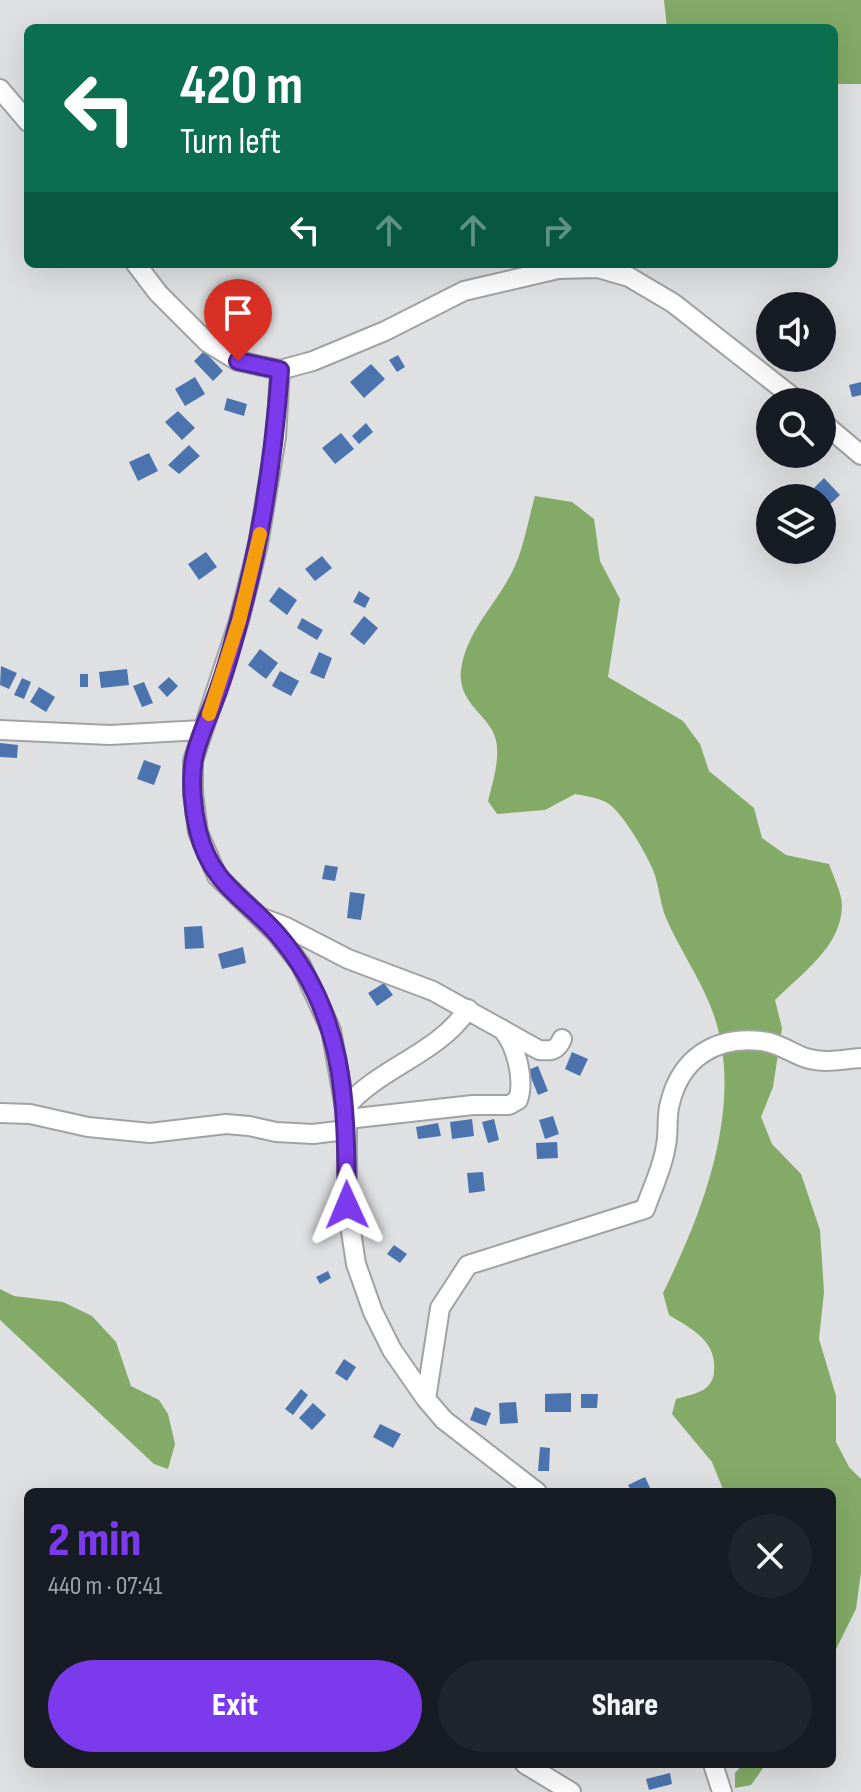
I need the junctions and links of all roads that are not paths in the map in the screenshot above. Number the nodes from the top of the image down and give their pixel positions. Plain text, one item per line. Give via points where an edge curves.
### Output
1 (0, 89) edge
2 (24, 117) edge
3 (139, 268) edge
4 (280, 370) junction
5 (781, 388) edge
6 (836, 434) edge
7 (861, 455) edge
8 (0, 730) edge
9 (202, 730) junction
10 (260, 917) junction
11 (468, 1009) junction
12 (502, 1029) junction
13 (562, 1039) dead end
14 (861, 1058) edge
15 (0, 1113) edge
16 (346, 1119) junction
17 (426, 1399) junction
18 (532, 1488) edge
19 (532, 1768) edge
20 (714, 1768) edge
21 (571, 1792) edge
22 (722, 1792) edge

1 - 2 street
3 - 4 street via 207,342 238,361
4 - 5 street via 385,331 464,291 558,269 598,268 629,277 673,303
4 - 9 street via 276,437 258,545 224,673
6 - 7 street
8 - 9 street via 110,735
9 - 10 street via 193,761 198,832 217,876
10 - 11 street
10 - 16 street via 301,965 316,993 331,1030
11 - 12 street
11 - 16 street via 437,1041 366,1086
12 - 13 street via 539,1050 551,1051
12 - 16 street via 518,1067 518,1100
14 - 17 street via 806,1058 762,1041 709,1048 695,1057 673,1092 666,1147 645,1209 468,1265 440,1308
15 - 16 street via 150,1133 226,1124 313,1134
16 - 17 street via 347,1205 356,1264 392,1350
17 - 18 street via 444,1420
19 - 21 street
20 - 22 street

